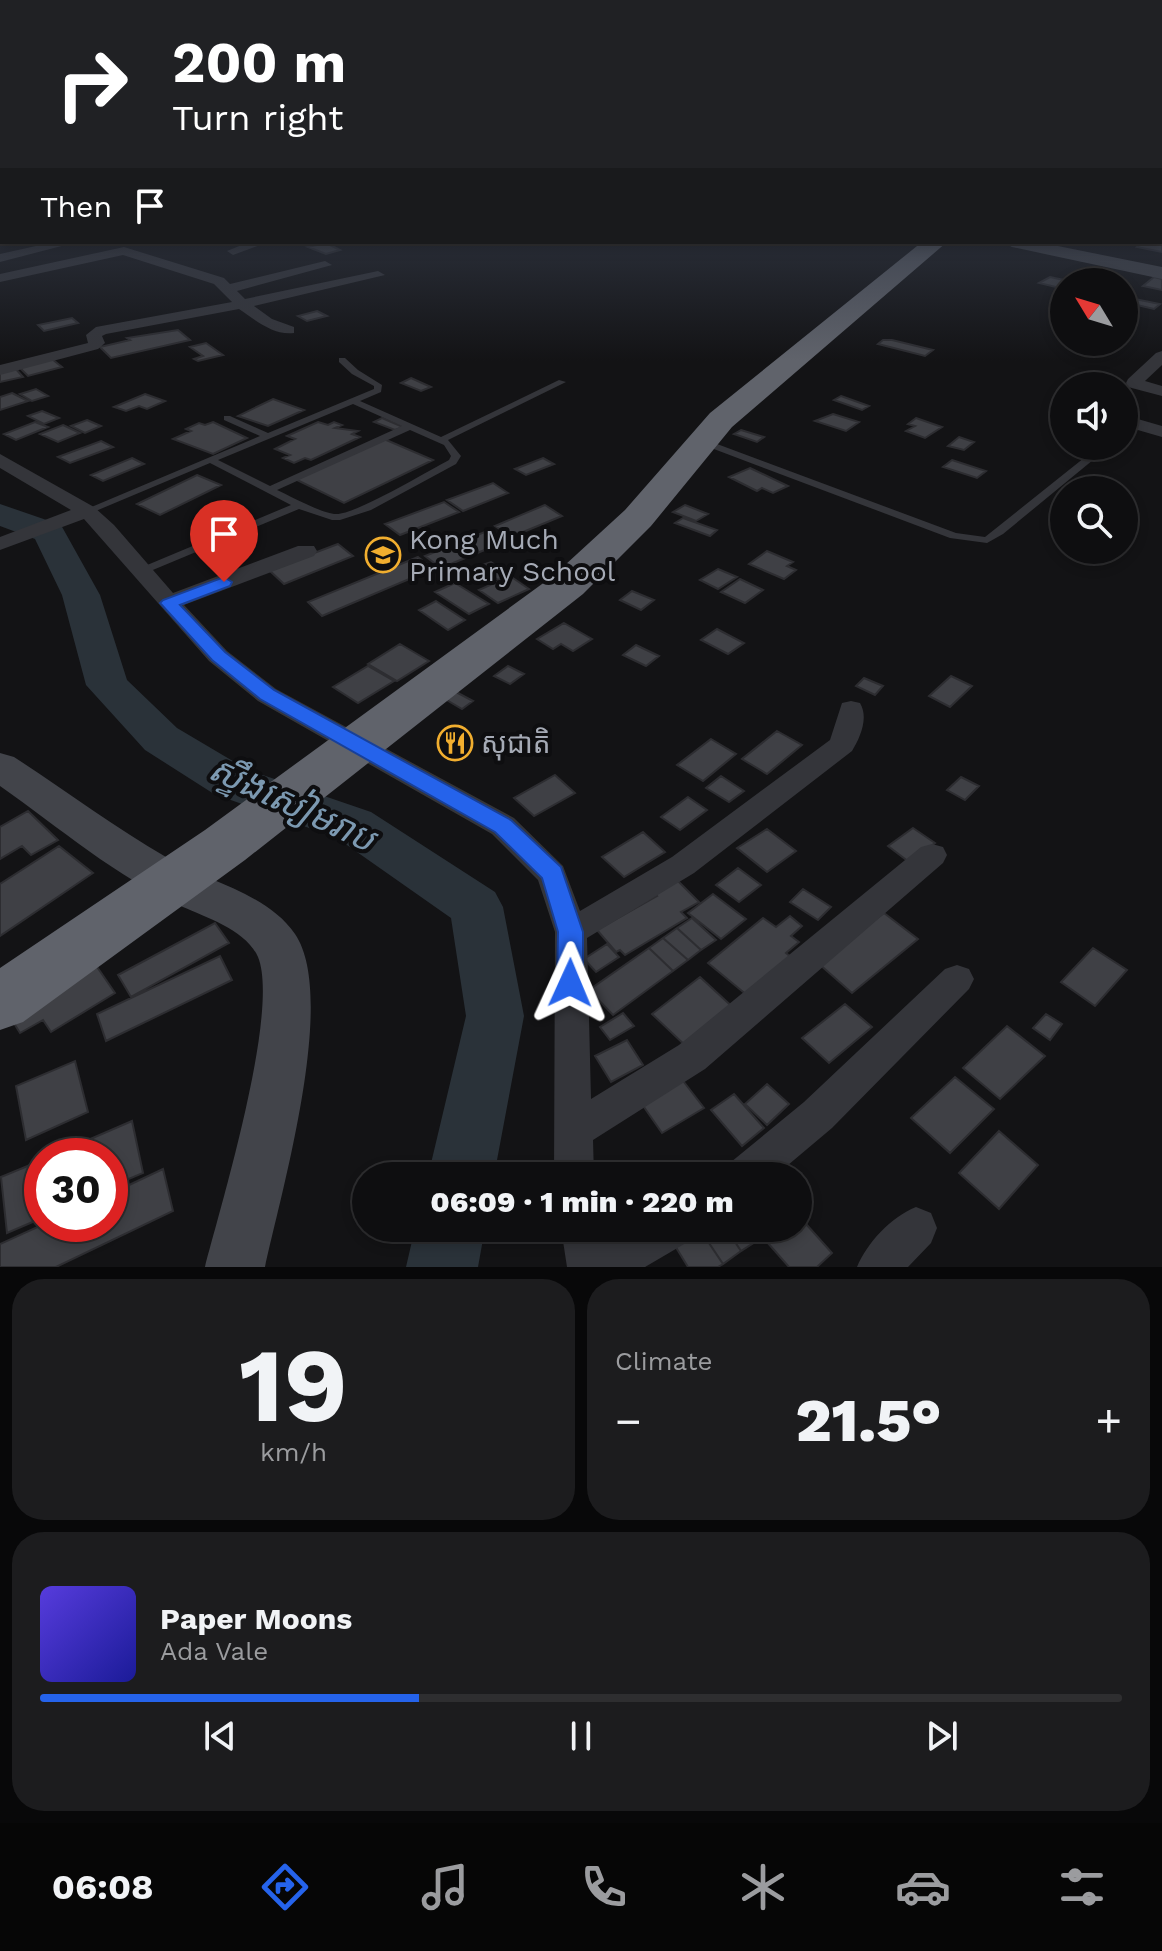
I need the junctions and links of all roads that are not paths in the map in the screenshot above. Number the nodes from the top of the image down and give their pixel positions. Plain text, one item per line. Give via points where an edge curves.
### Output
1 (62, 244) edge
2 (256, 244) edge
3 (934, 244) edge
4 (1022, 244) edge
5 (233, 251) dead end
6 (0, 258) edge
7 (325, 265) dead end
8 (1162, 273) edge
9 (378, 275) dead end
10 (0, 278) edge
11 (227, 289) junction
12 (242, 304) junction
13 (289, 330) dead end
14 (1162, 356) edge
15 (342, 360) dead end
16 (0, 370) edge
17 (1138, 379) edge
18 (562, 382) dead end
19 (1138, 389) edge
20 (1162, 391) edge
21 (354, 401) junction
22 (227, 418) dead end
23 (1138, 424) edge
24 (408, 427) junction
25 (1162, 432) edge
26 (268, 436) junction
27 (441, 440) junction
28 (701, 441) junction
29 (0, 460) edge
30 (210, 460) junction
31 (1088, 460) edge
32 (270, 490) junction
33 (299, 505) junction
34 (81, 513) junction
35 (0, 544) edge
36 (306, 551) dead end
37 (144, 570) junction
38 (169, 603) junction
39 (851, 709) dead end
40 (339, 758) junction
41 (0, 767) edge
42 (932, 855) dead end
43 (173, 882) junction
44 (571, 932) junction
45 (957, 979) dead end
46 (0, 1003) edge
47 (573, 1131) junction
48 (574, 1162) edge
49 (762, 1162) edge
50 (916, 1228) dead end
51 (584, 1242) edge
52 (647, 1242) edge
53 (235, 1267) edge
54 (588, 1267) edge
55 (604, 1267) edge
56 (878, 1267) edge

1 - 6 street
2 - 5 street
3 - 28 highway
4 - 8 street
7 - 11 street
9 - 12 street
10 - 11 street via 118,250 211,278
11 - 12 street
12 - 13 street
12 - 16 street via 101,330 94,335 93,346
14 - 17 street
15 - 21 lane via 379,387
18 - 27 lane
19 - 20 street
21 - 24 lane
21 - 26 lane
22 - 26 lane
23 - 25 street
24 - 27 lane
24 - 32 lane
26 - 30 lane
27 - 33 lane via 456,456 448,467 367,508 336,518
28 - 31 lane via 974,540 999,532
28 - 40 highway via 606,552
29 - 34 street
30 - 32 lane
30 - 34 lane
32 - 33 lane
33 - 37 lane
34 - 35 street
34 - 37 street
36 - 38 street
37 - 38 street
38 - 40 street via 218,656
39 - 44 street via 842,745 683,865
40 - 43 highway
40 - 44 street via 503,826 552,874
41 - 43 street
42 - 47 street via 692,1057
43 - 46 highway
43 - 53 street via 256,923 280,951 288,982 286,1036
44 - 47 street
45 - 49 street via 818,1115
47 - 48 street
50 - 56 street
51 - 54 street
52 - 55 street

